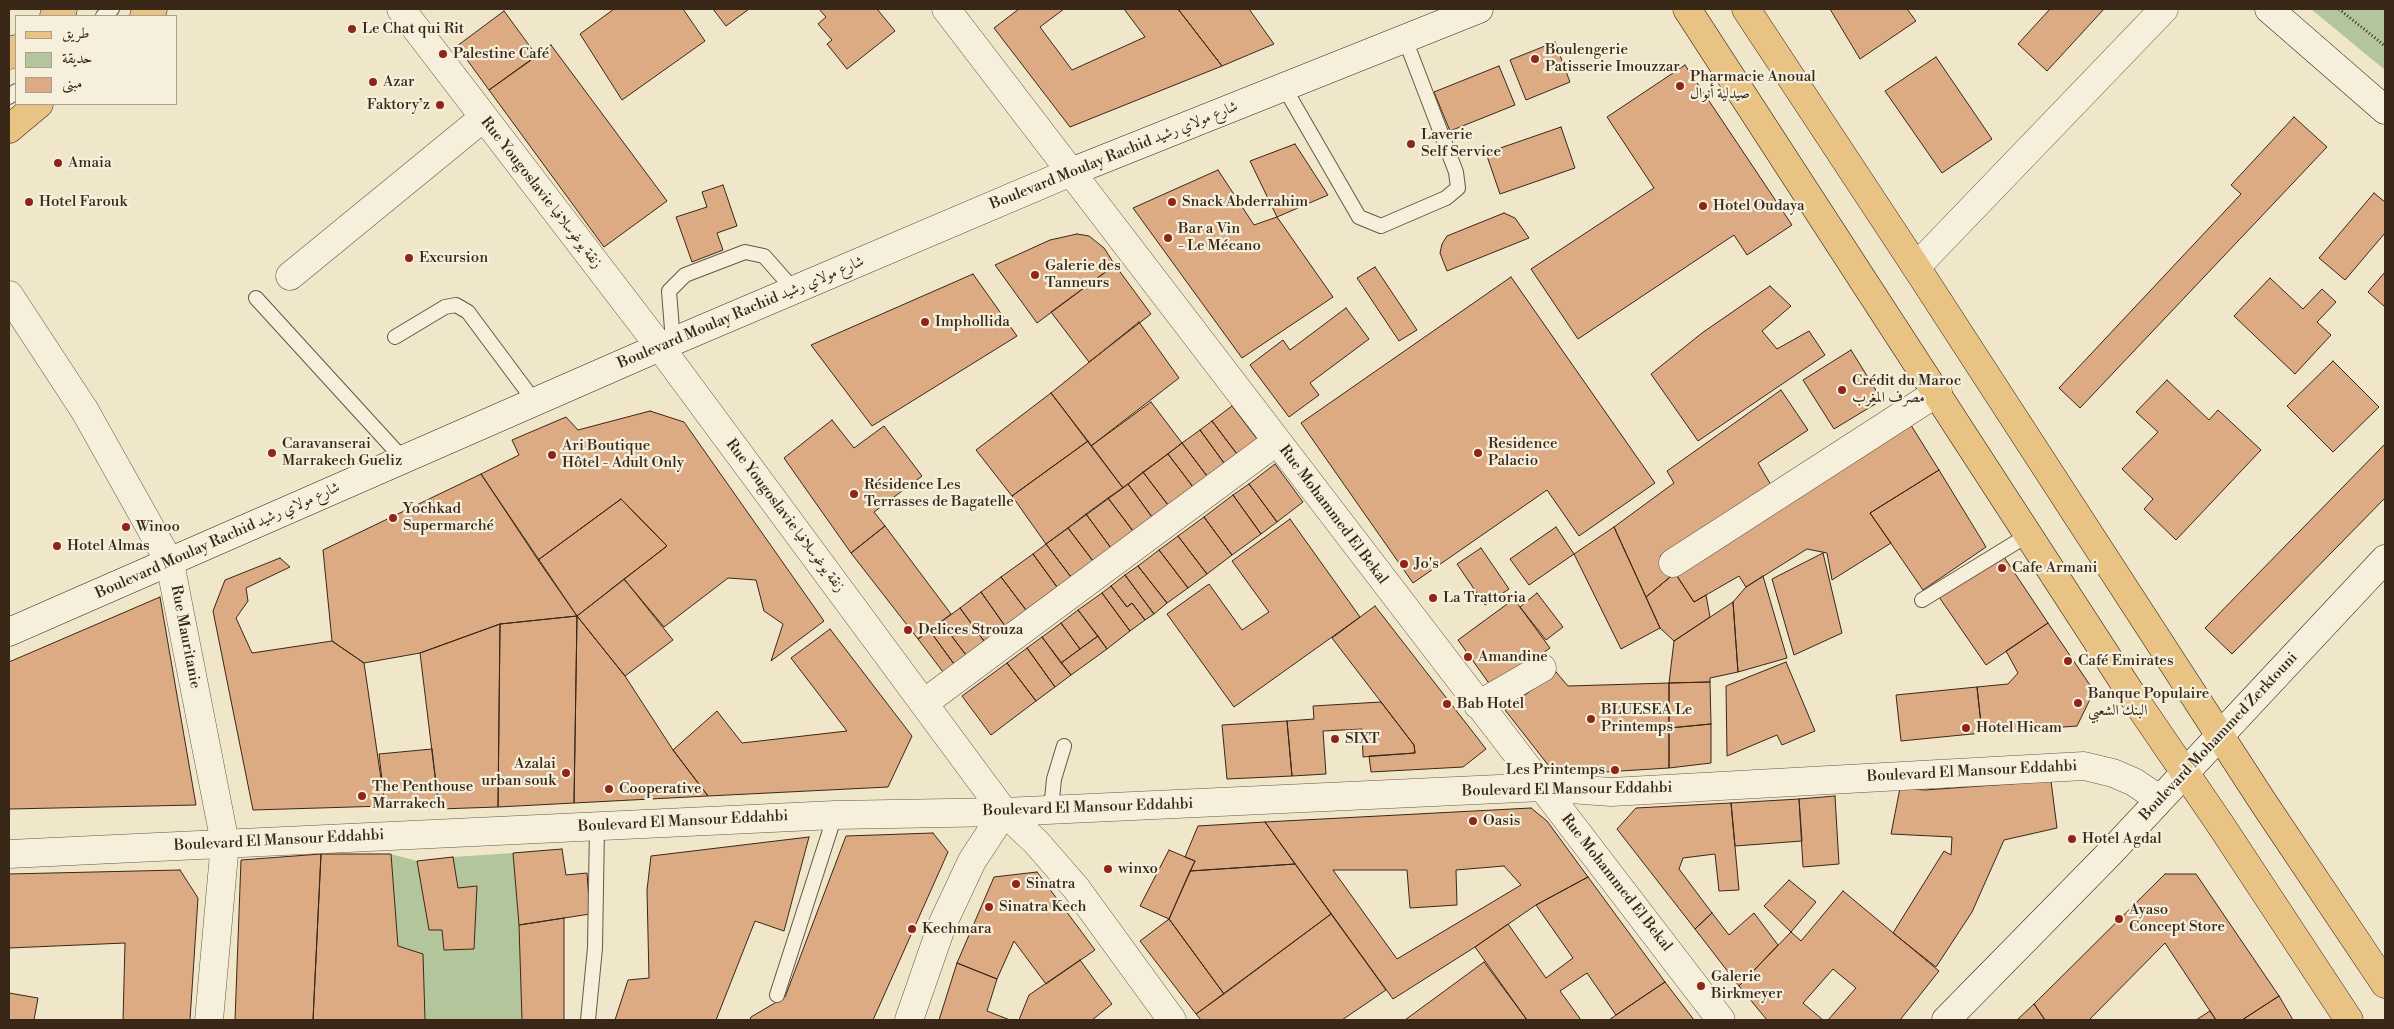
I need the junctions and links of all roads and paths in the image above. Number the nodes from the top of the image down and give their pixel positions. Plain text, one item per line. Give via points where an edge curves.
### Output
1 (401, 9) edge
2 (946, 9) edge
3 (1479, 9) edge
4 (1687, 9) edge
5 (1746, 9) edge
6 (2164, 9) edge
7 (2269, 9) edge
8 (2340, 9) edge
9 (1405, 38) junction
10 (2385, 46) edge
11 (1284, 87) junction
12 (38, 105) edge
13 (2385, 110) edge
14 (483, 118) junction
15 (9, 129) edge
16 (1071, 172) junction
17 (1916, 266) junction
18 (290, 276) dead end
19 (794, 290) junction
20 (9, 295) edge
21 (256, 298) dead end
22 (395, 337) dead end
23 (667, 344) junction
24 (1938, 392) junction
25 (535, 402) junction
26 (1276, 441) junction
27 (404, 460) junction
28 (2028, 535) junction
29 (2385, 559) edge
30 (170, 563) junction
31 (1673, 563) dead end
32 (1922, 600) dead end
33 (9, 632) edge
34 (1542, 668) dead end
35 (924, 703) junction
36 (1478, 706) junction
37 (2220, 736) junction
38 (1064, 746) dead end
39 (2185, 772) junction
40 (1542, 787) junction
41 (2159, 799) junction
42 (1050, 809) junction
43 (1004, 812) junction
44 (835, 815) junction
45 (597, 826) junction
46 (225, 843) junction
47 (9, 854) edge
48 (2385, 984) edge
49 (776, 995) dead end
50 (209, 1020) edge
51 (588, 1020) edge
52 (909, 1020) edge
53 (1172, 1020) edge
54 (1721, 1020) edge
55 (1946, 1020) edge
56 (2349, 1020) edge

1 - 14 street, Rue Yougoslavie زنقة يوغوسلافيا
2 - 16 street, Rue Mohammed El Bekal
3 - 9 street, Boulevard Moulay Rachid شارع مولاي رشيد
4 - 24 main road
5 - 17 main road
6 - 17 street
7 - 13 street
8 - 10 path
9 - 11 street, Boulevard Moulay Rachid شارع مولاي رشيد
9 - 11 lane via 1456,172 1458,188 1446,198 1381,226 1359,217
11 - 16 street, Boulevard Moulay Rachid شارع مولاي رشيد
12 - 15 main road
14 - 18 street
14 - 23 street, Rue Yougoslavie زنقة يوغوسلافيا
16 - 19 street, Boulevard Moulay Rachid شارع مولاي رشيد
16 - 26 street, Rue Mohammed El Bekal
17 - 37 main road
19 - 23 street, Boulevard Moulay Rachid شارع مولاي رشيد
19 - 23 lane via 764,256 745,252 685,275 668,291
20 - 30 street, Rue Mauritanie via 85,412
21 - 27 lane
22 - 25 lane via 445,307 456,305 468,312
23 - 25 street, Boulevard Moulay Rachid شارع مولاي رشيد
23 - 35 street, Rue Yougoslavie زنقة يوغوسلافيا
24 - 28 main road
24 - 31 street
25 - 27 street, Boulevard Moulay Rachid شارع مولاي رشيد
26 - 35 street
26 - 36 street, Rue Mohammed El Bekal
27 - 30 street, Boulevard Moulay Rachid شارع مولاي رشيد
28 - 32 lane
28 - 39 main road
29 - 37 street, Boulevard Mohammed Zerktouni
30 - 33 street, Boulevard Moulay Rachid شارع مولاي رشيد
30 - 46 street, Rue Mauritanie
34 - 36 street
35 - 43 street, Rue Yougoslavie زنقة يوغوسلافيا
36 - 40 street, Rue Mohammed El Bekal
37 - 39 street, Boulevard Mohammed Zerktouni
37 - 48 main road
38 - 42 lane via 1054,779
39 - 41 street, Boulevard Mohammed Zerktouni
39 - 56 main road
40 - 41 street, Boulevard El Mansour Eddahbi via 1611,792 2084,766 2120,776
40 - 42 street, Boulevard El Mansour Eddahbi
40 - 54 street, Rue Mohammed El Bekal
41 - 55 street, Boulevard Mohammed Zerktouni
42 - 43 street, Boulevard El Mansour Eddahbi
43 - 44 street, Boulevard El Mansour Eddahbi
43 - 52 street via 972,861 946,917
43 - 53 street, Rue Yougoslavie زنقة يوغوسلافيا via 1036,842 1076,888
44 - 45 street, Boulevard El Mansour Eddahbi
44 - 49 lane
45 - 46 street, Boulevard El Mansour Eddahbi
45 - 51 lane via 595,948
46 - 47 street, Boulevard El Mansour Eddahbi
46 - 50 street, Rue Mauritanie

